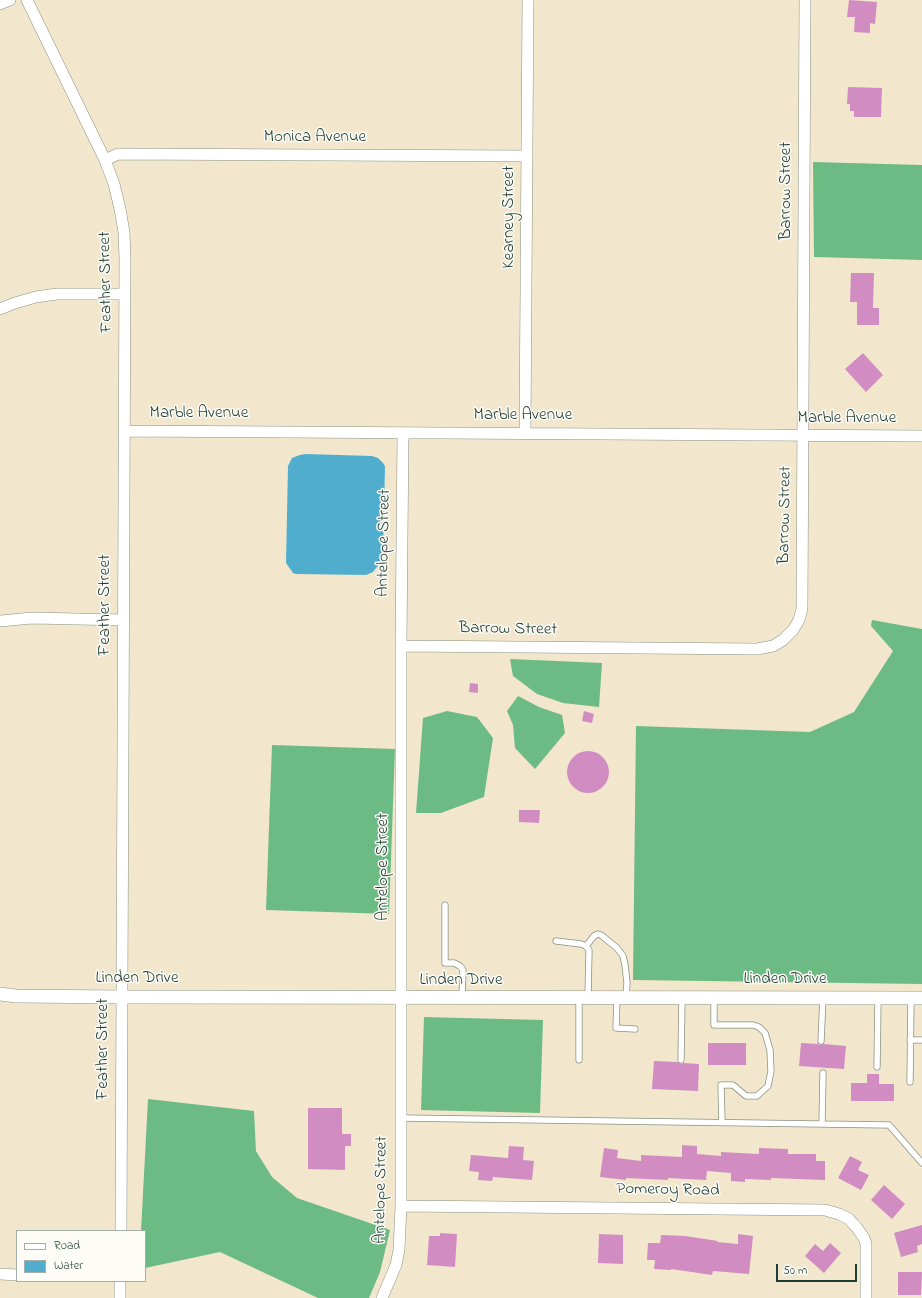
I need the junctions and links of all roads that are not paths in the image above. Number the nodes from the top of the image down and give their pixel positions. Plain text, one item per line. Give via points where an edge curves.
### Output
1 (10, 0) edge
2 (27, 0) edge
3 (528, 0) edge
4 (805, 0) edge
5 (0, 4) edge
6 (527, 156) junction
7 (105, 160) junction
8 (125, 294) junction
9 (0, 309) edge
10 (124, 431) junction
11 (403, 432) junction
12 (525, 433) junction
13 (804, 436) junction
14 (922, 436) edge
15 (123, 620) junction
16 (0, 621) edge
17 (401, 646) junction
18 (445, 905) dead end
19 (556, 941) dead end
20 (586, 946) junction
21 (0, 994) edge
22 (122, 997) junction
23 (401, 998) junction
24 (621, 998) junction
25 (714, 998) junction
26 (823, 998) junction
27 (878, 998) junction
28 (916, 998) edge
29 (462, 999) junction
30 (584, 999) junction
31 (682, 999) junction
32 (635, 1029) dead end
33 (910, 1040) junction
34 (922, 1040) edge
35 (821, 1041) dead end
36 (579, 1060) dead end
37 (681, 1060) dead end
38 (877, 1068) dead end
39 (823, 1073) dead end
40 (910, 1082) dead end
41 (401, 1118) junction
42 (722, 1123) junction
43 (822, 1124) junction
44 (922, 1163) edge
45 (401, 1206) junction
46 (120, 1230) edge
47 (0, 1274) edge
48 (16, 1275) edge
49 (120, 1282) edge
50 (120, 1298) edge
51 (382, 1298) edge
52 (866, 1298) edge

1 - 5 street
2 - 7 street, Feather Street
3 - 6 street, Kearney Street
4 - 13 street, Barrow Street
6 - 7 street, Monica Avenue via 118,154
6 - 12 street, Kearney Street
7 - 8 street, Feather Street via 114,184 123,224
8 - 9 street via 57,294 36,297
8 - 10 street, Feather Street
10 - 11 street, Marble Avenue
10 - 15 street, Feather Street
11 - 12 street, Marble Avenue
11 - 17 street, Antelope Street
12 - 13 street, Marble Avenue
13 - 14 street, Marble Avenue
13 - 17 street, Barrow Street via 802,609 793,630 773,646 757,649
15 - 16 street via 32,618
15 - 22 street, Feather Street
17 - 23 street, Antelope Street
18 - 29 lane via 445,963 460,966 463,970
19 - 20 lane
20 - 24 lane via 598,934 617,948 623,956 627,982
20 - 30 lane via 589,950
21 - 22 street, Linden Drive
22 - 23 street, Linden Drive
22 - 46 street, Feather Street
23 - 29 street, Linden Drive
23 - 41 street, Antelope Street
24 - 30 street, Linden Drive
24 - 31 street, Linden Drive
24 - 32 lane via 616,1028
25 - 26 street, Linden Drive
25 - 31 street, Linden Drive
25 - 42 lane via 714,1025 753,1024 765,1032 770,1050 771,1071 768,1086 757,1096 746,1096 733,1085 721,1085
26 - 27 street, Linden Drive
26 - 35 lane
27 - 28 street, Linden Drive
27 - 38 lane
28 - 33 lane
29 - 30 street, Linden Drive
30 - 36 lane
31 - 37 lane
33 - 34 lane
33 - 40 lane
39 - 43 lane
41 - 42 lane
41 - 45 street, Antelope Street
42 - 43 lane
43 - 44 lane via 889,1125
45 - 51 street, Antelope Street via 396,1265
45 - 52 street, Pomeroy Road via 825,1210 849,1220 864,1238
47 - 48 street
49 - 50 street

